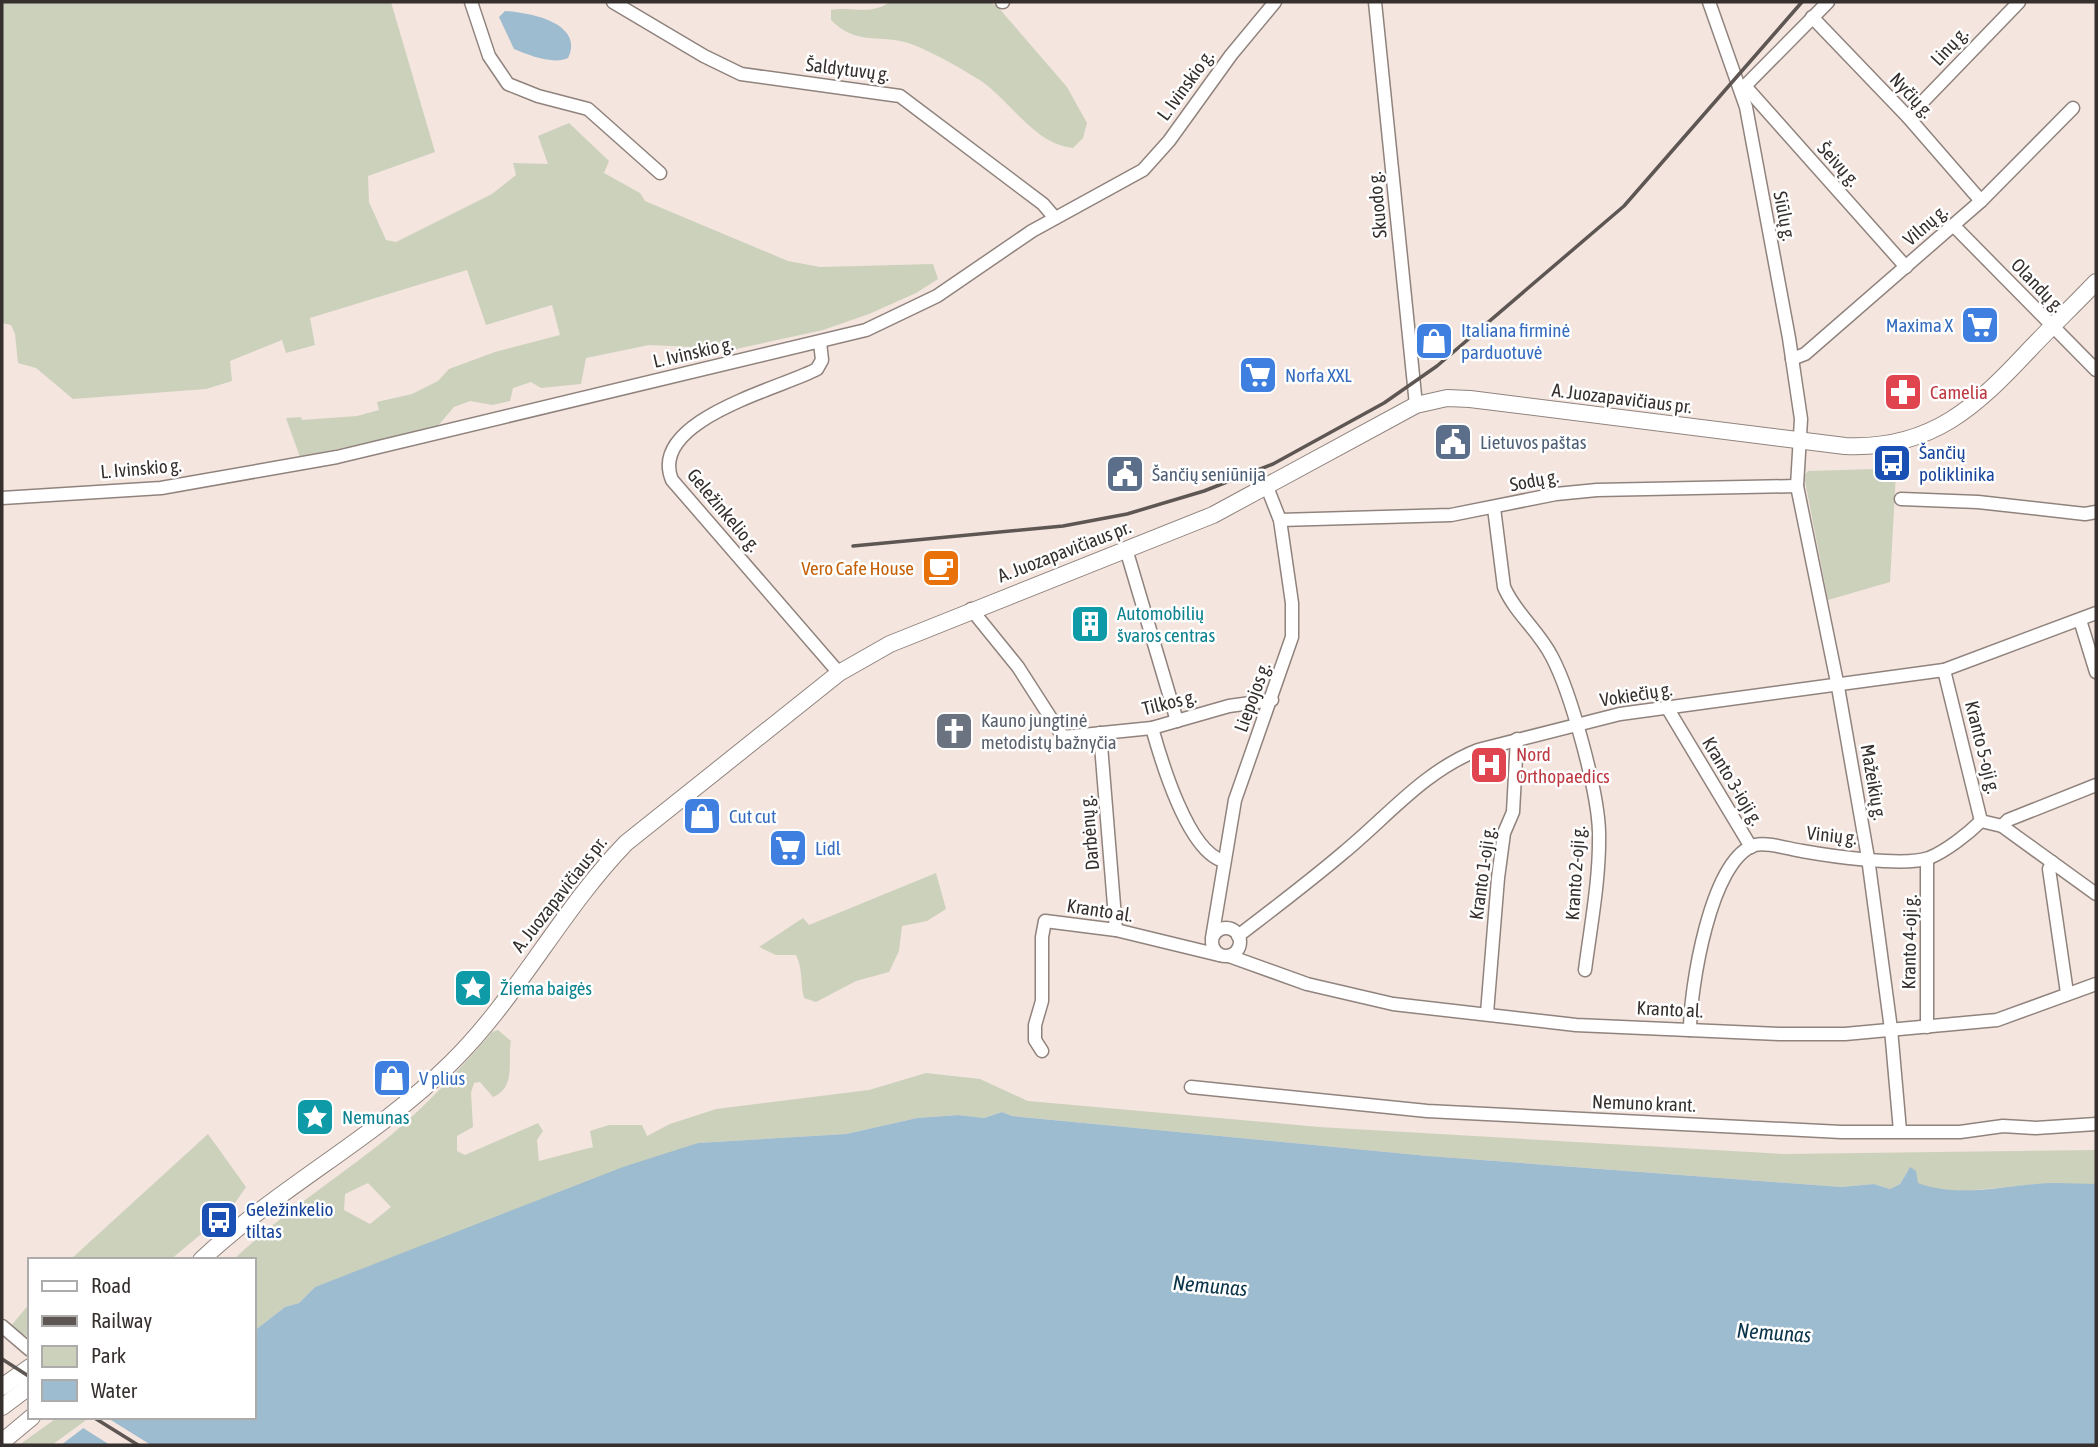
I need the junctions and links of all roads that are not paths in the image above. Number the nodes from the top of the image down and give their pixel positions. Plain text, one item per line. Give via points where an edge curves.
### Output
1 (471, 2) edge
2 (613, 2) edge
3 (1275, 2) edge
4 (1375, 2) edge
5 (1709, 2) edge
6 (1828, 2) edge
7 (2019, 2) edge
8 (1812, 17) junction
9 (1742, 87) junction
10 (2073, 108) dead end
11 (1908, 117) junction
12 (660, 173) dead end
13 (1982, 201) junction
14 (1055, 218) junction
15 (1954, 226) junction
16 (1906, 267) junction
17 (2096, 282) edge
18 (2052, 326) junction
19 (820, 342) junction
20 (1792, 359) junction
21 (2096, 370) edge
22 (1416, 405) junction
23 (1801, 442) junction
24 (1797, 486) junction
25 (1267, 487) junction
26 (2, 498) edge
27 (1900, 499) dead end
28 (1494, 508) junction
29 (2096, 512) edge
30 (1280, 520) junction
31 (1126, 549) junction
32 (971, 609) junction
33 (2096, 613) edge
34 (2080, 620) junction
35 (1944, 670) junction
36 (2096, 672) edge
37 (839, 673) junction
38 (1838, 687) junction
39 (1272, 700) junction
40 (1668, 709) junction
41 (1177, 721) junction
42 (1576, 725) junction
43 (1152, 728) junction
44 (1100, 733) junction
45 (1517, 739) junction
46 (2096, 785) edge
47 (1981, 821) junction
48 (2002, 826) junction
49 (1751, 847) junction
50 (1868, 858) junction
51 (1927, 859) junction
52 (1224, 861) junction
53 (2052, 862) junction
54 (2096, 894) edge
55 (1218, 924) junction
56 (1116, 930) junction
57 (1238, 936) junction
58 (1212, 941) junction
59 (1198, 950) junction
60 (1231, 957) junction
61 (1584, 970) dead end
62 (2096, 984) edge
63 (2067, 993) junction
64 (1487, 1013) junction
65 (1927, 1027) junction
66 (1891, 1029) junction
67 (1690, 1030) junction
68 (1042, 1051) dead end
69 (1191, 1087) dead end
70 (2096, 1124) edge
71 (1900, 1131) junction
72 (203, 1258) edge
73 (2, 1326) edge
74 (28, 1348) edge
75 (28, 1368) edge
76 (2, 1387) edge
77 (28, 1388) edge
78 (2, 1407) edge
79 (30, 1419) edge
80 (2, 1442) edge

1 - 12 street via 489,56 508,84 588,109
2 - 14 street, Šaldytuvų g. via 741,74 900,96 1044,204
3 - 14 street, L. Ivinskio g. via 1154,159 1123,183
4 - 22 street, Skuodo g.
5 - 9 street, Siūlų g.
6 - 8 street
7 - 11 street, Linų g.
8 - 9 street
8 - 11 street, Nyčių g.
9 - 16 street, Šeivų g.
9 - 20 street, Siūlų g.
10 - 13 street, Vilnų g.
11 - 13 street, Nyčių g.
13 - 15 street, Vilnų g.
14 - 19 street, L. Ivinskio g. via 912,309 866,330
15 - 16 street, Vilnų g.
15 - 18 street, Olandų g.
16 - 20 street, Vilnų g. via 1805,354
17 - 18 main road, A. Juozapavičiaus pr.
18 - 21 street, Olandų g.
18 - 23 main road, A. Juozapavičiaus pr. via 1988,394 1941,427 1880,446
19 - 26 street, L. Ivinskio g. via 337,457 161,488
19 - 37 street, Geležinkelio g. via 822,360 817,369 716,411 678,444 669,473
20 - 23 street, Siūlų g.
22 - 23 main road, A. Juozapavičiaus pr. via 1447,398 1470,399
22 - 25 main road, A. Juozapavičiaus pr.
23 - 24 street, Mažeikių g.
24 - 28 street, Sodų g. via 1597,490
24 - 38 street, Mažeikių g.
25 - 30 street, Liepojos g.
25 - 31 main road, A. Juozapavičiaus pr. via 1213,515
27 - 29 street
28 - 30 street, Sodų g. via 1422,517
28 - 42 street, Kranto 2-oji g. via 1504,587 1552,656
30 - 39 street, Liepojos g. via 1293,621 1289,652
31 - 32 main road, A. Juozapavičiaus pr.
31 - 41 street
32 - 37 main road, A. Juozapavičiaus pr. via 890,643
32 - 44 street, Tilkos g. via 1018,667 1062,737
33 - 34 street, Vokiečių g.
34 - 35 street, Vokiečių g.
34 - 36 street
35 - 38 street, Vokiečių g.
35 - 47 street, Kranto 5-oji g.
37 - 72 main road, A. Juozapavičiaus pr. via 626,843 601,869 492,1016 427,1085
38 - 40 street, Vokiečių g.
38 - 50 street, Mažeikių g.
39 - 41 street, Tilkos g. via 1229,705
39 - 52 street, Liepojos g. via 1235,800
40 - 42 street, Vokiečių g.
40 - 49 street, Kranto 3-ioji g.
41 - 43 street, Tilkos g.
42 - 45 street, Vokiečių g.
42 - 61 street, Kranto 2-oji g. via 1599,829
43 - 44 street, Tilkos g.
43 - 52 street via 1177,803 1204,848
44 - 56 street, Darbėnų g.
45 - 57 street, Vokiečių g. via 1467,754 1418,786 1344,853
45 - 64 street, Kranto 1-oji g. via 1513,811 1504,833 1498,878
46 - 48 street
47 - 48 street, Kranto 5-oji g.
47 - 51 street
48 - 53 street, Kranto 5-oji g.
49 - 50 street, Vinių g.
49 - 67 street, Kranto 3-ioji g. via 1725,877 1703,934
50 - 51 street, Vinių g.
50 - 66 street, Mažeikių g.
51 - 65 street, Kranto 4-oji g.
52 - 55 street, Liepojos g.
53 - 54 street, Kranto 5-oji g.
53 - 63 street via 2049,869
55 - 57 street
55 - 58 street, Liepojos g.
56 - 59 street, Kranto al.
56 - 68 street, Kranto al. via 1045,921 1042,1001 1035,1025 1035,1040
57 - 60 street via 1240,944
58 - 59 street
58 - 60 street
59 - 60 street, Kranto al.
60 - 64 street, Kranto al. via 1307,984 1392,1004
62 - 63 street, Kranto al.
63 - 65 street, Kranto al. via 1997,1020
64 - 67 street, Kranto al. via 1576,1025
65 - 66 street, Kranto al.
66 - 67 street, Kranto al. via 1845,1034
66 - 71 street, Mažeikių g.
69 - 71 street, Nemuno krant. via 1518,1116
70 - 71 street, Nemuno krant.
73 - 74 street
75 - 76 main road
77 - 78 main road
79 - 80 main road

